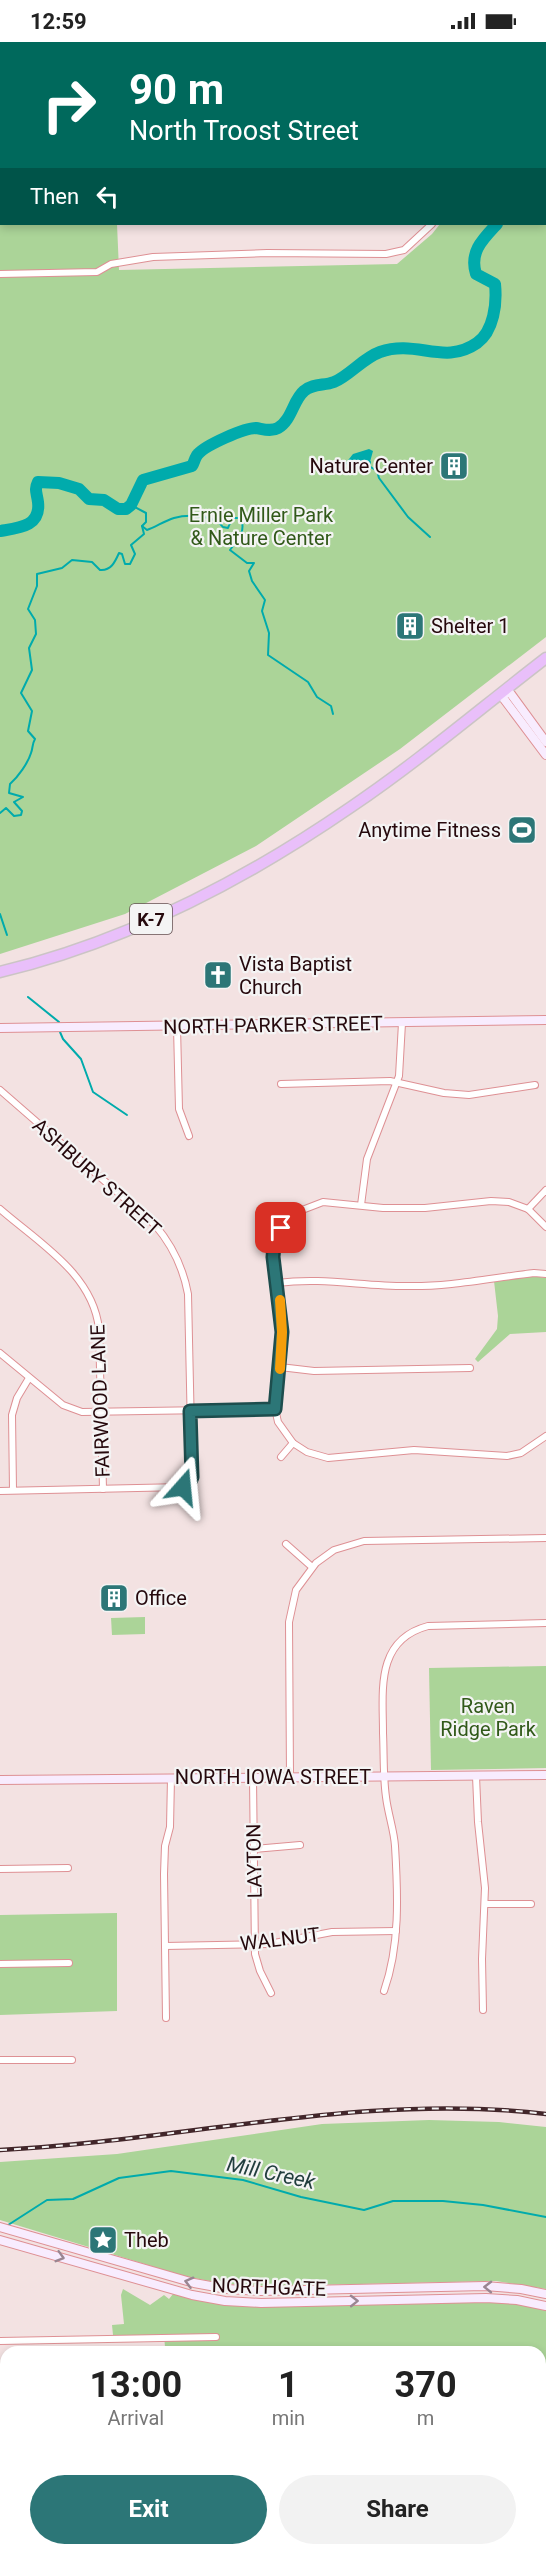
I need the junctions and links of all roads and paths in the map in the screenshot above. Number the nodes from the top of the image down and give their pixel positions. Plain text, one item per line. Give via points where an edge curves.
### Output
1 (431, 225) edge
2 (0, 274) edge
3 (546, 658) edge
4 (503, 692) junction
5 (546, 742) edge
6 (546, 755) edge
7 (0, 972) edge
8 (546, 1020) edge
9 (402, 1023) junction
10 (177, 1027) junction
11 (0, 1028) edge
12 (396, 1082) junction
13 (282, 1084) dead end
14 (535, 1085) dead end
15 (0, 1090) edge
16 (189, 1136) dead end
17 (546, 1190) edge
18 (361, 1205) junction
19 (275, 1207) dead end
20 (0, 1209) edge
21 (528, 1209) junction
22 (288, 1220) junction
23 (546, 1227) edge
24 (546, 1275) edge
25 (277, 1283) junction
26 (0, 1353) edge
27 (280, 1367) junction
28 (470, 1368) dead end
29 (29, 1378) junction
30 (275, 1409) junction
31 (190, 1411) junction
32 (101, 1413) junction
33 (545, 1438) edge
34 (293, 1443) junction
35 (281, 1457) dead end
36 (103, 1489) junction
37 (13, 1490) junction
38 (0, 1491) edge
39 (546, 1538) edge
40 (286, 1544) dead end
41 (312, 1567) junction
42 (546, 1623) edge
43 (546, 1775) edge
44 (476, 1776) junction
45 (290, 1777) junction
46 (384, 1777) junction
47 (171, 1778) junction
48 (253, 1778) junction
49 (0, 1780) edge
50 (300, 1845) dead end
51 (254, 1849) junction
52 (68, 1868) dead end
53 (0, 1869) edge
54 (485, 1904) junction
55 (531, 1904) dead end
56 (396, 1931) junction
57 (255, 1945) junction
58 (165, 1946) junction
59 (69, 1963) dead end
60 (0, 1964) edge
61 (384, 1991) dead end
62 (271, 1993) dead end
63 (483, 2010) dead end
64 (166, 2018) dead end
65 (0, 2060) edge
66 (72, 2060) dead end
67 (0, 2227) edge
68 (2, 2240) edge
69 (546, 2294) edge
70 (546, 2306) edge
71 (216, 2337) dead end
72 (0, 2341) edge

1 - 2 street via 405,250 386,254 153,257 111,264 97,272
3 - 4 highway, K-7
4 - 5 main road via 511,694
4 - 6 main road via 504,699
4 - 7 highway, K-7 via 354,805 246,874 99,941
8 - 9 main road, NORTH PARKER STREET
9 - 10 main road, NORTH PARKER STREET
9 - 12 street via 401,1066
10 - 11 main road, NORTH PARKER STREET
10 - 16 street via 179,1109
12 - 13 street
12 - 14 street via 460,1095
12 - 18 street via 367,1159
15 - 31 street, ASHBURY STREET via 155,1225 173,1250 188,1294
17 - 21 street
18 - 21 street via 425,1208 500,1201
18 - 22 street via 319,1203
19 - 22 street
20 - 32 street, FAIRWOOD LANE via 77,1276 91,1297 99,1329
21 - 23 street
22 - 25 street via 274,1245
24 - 25 street via 534,1273 453,1285 318,1280
25 - 27 street via 282,1332
26 - 29 street
27 - 28 street via 314,1371
27 - 30 street
29 - 32 street via 63,1405
29 - 37 street via 12,1415
30 - 31 street
30 - 34 street via 282,1430
31 - 32 street
31 - 36 street, ASHBURY STREET via 192,1477 188,1486
32 - 36 street, FAIRWOOD LANE
33 - 34 street via 521,1453 507,1456 414,1450 328,1458
34 - 35 street
36 - 37 street
37 - 38 street
39 - 41 street via 364,1540 334,1550
40 - 41 street
41 - 45 street via 297,1590 289,1622
42 - 46 street via 433,1625 417,1630 398,1644 383,1675
43 - 44 main road, NORTH IOWA STREET
44 - 46 main road, NORTH IOWA STREET
44 - 54 street
45 - 46 main road, NORTH IOWA STREET
45 - 48 main road, NORTH IOWA STREET
46 - 56 street via 395,1845
47 - 48 main road, NORTH IOWA STREET
47 - 49 main road, NORTH IOWA STREET
47 - 58 street via 170,1827 165,1846
48 - 51 street, LAYTON
50 - 51 street
51 - 57 street, LAYTON
52 - 53 street
54 - 55 street
54 - 63 street
56 - 57 street, WALNUT via 332,1932
56 - 61 street
57 - 58 street, WALNUT
57 - 62 street, LAYTON via 260,1971
58 - 64 street
59 - 60 street
65 - 66 street
69 -> 67 main road, NORTHGATE via 486,2286 226,2289
68 -> 70 main road, NORTHGATE via 225,2301 486,2298
71 - 72 street

